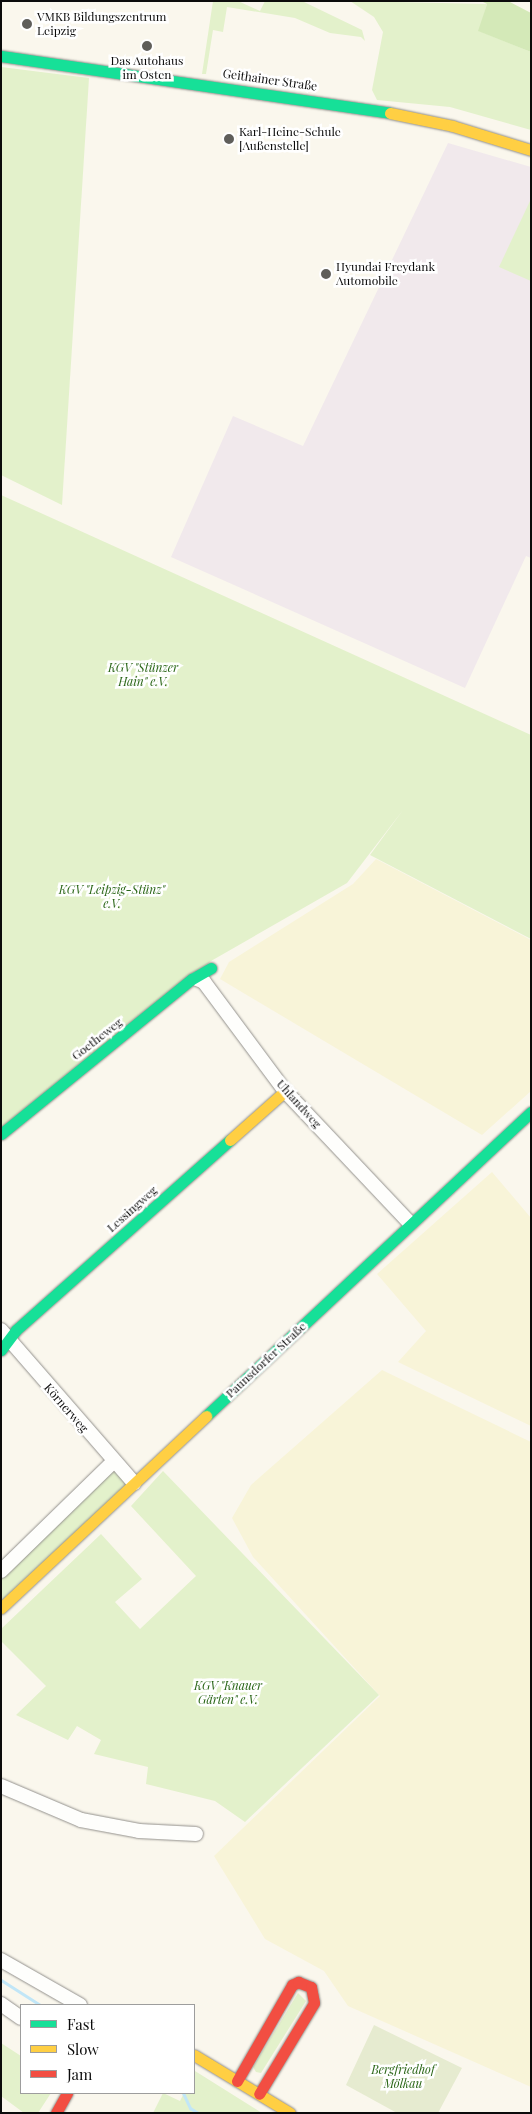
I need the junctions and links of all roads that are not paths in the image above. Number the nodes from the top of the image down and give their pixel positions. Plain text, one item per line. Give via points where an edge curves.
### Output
1 (1, 56) edge
2 (531, 150) edge
3 (211, 968) dead end
4 (197, 979) junction
5 (285, 1090) junction
6 (531, 1112) edge
7 (1, 1134) edge
8 (410, 1223) junction
9 (1, 1330) edge
10 (5, 1347) edge
11 (114, 1462) junction
12 (134, 1483) junction
13 (1, 1570) edge
14 (1, 1608) edge
15 (1, 1786) edge
16 (196, 1834) dead end
17 (1, 1960) edge
18 (1, 2004) edge
19 (78, 2004) edge
20 (20, 2017) edge
21 (195, 2055) edge
22 (237, 2081) junction
23 (67, 2094) edge
24 (259, 2094) junction
25 (56, 2113) edge
26 (290, 2113) edge

1 - 2 street, Geithainer Straße via 362,107 481,134
3 - 4 street, Goetheweg
4 - 5 street, Uhlandweg via 204,982
4 - 7 street, Goetheweg via 192,979
5 - 8 street, Uhlandweg
5 - 10 street, Lessingweg via 16,1330
6 - 8 street, Paunsdorfer Straße
8 - 12 street, Paunsdorfer Straße
9 - 10 street, Körnerweg
10 - 11 street, Körnerweg
11 - 12 street, Körnerweg
11 - 13 street
12 - 14 street, Paunsdorfer Straße
15 - 16 street via 81,1820 139,1831
17 - 19 street
18 - 20 street
21 - 22 street
22 - 24 street
22 - 24 street via 292,1985 298,1982 311,1987 314,2002
23 - 25 street
24 - 26 street

